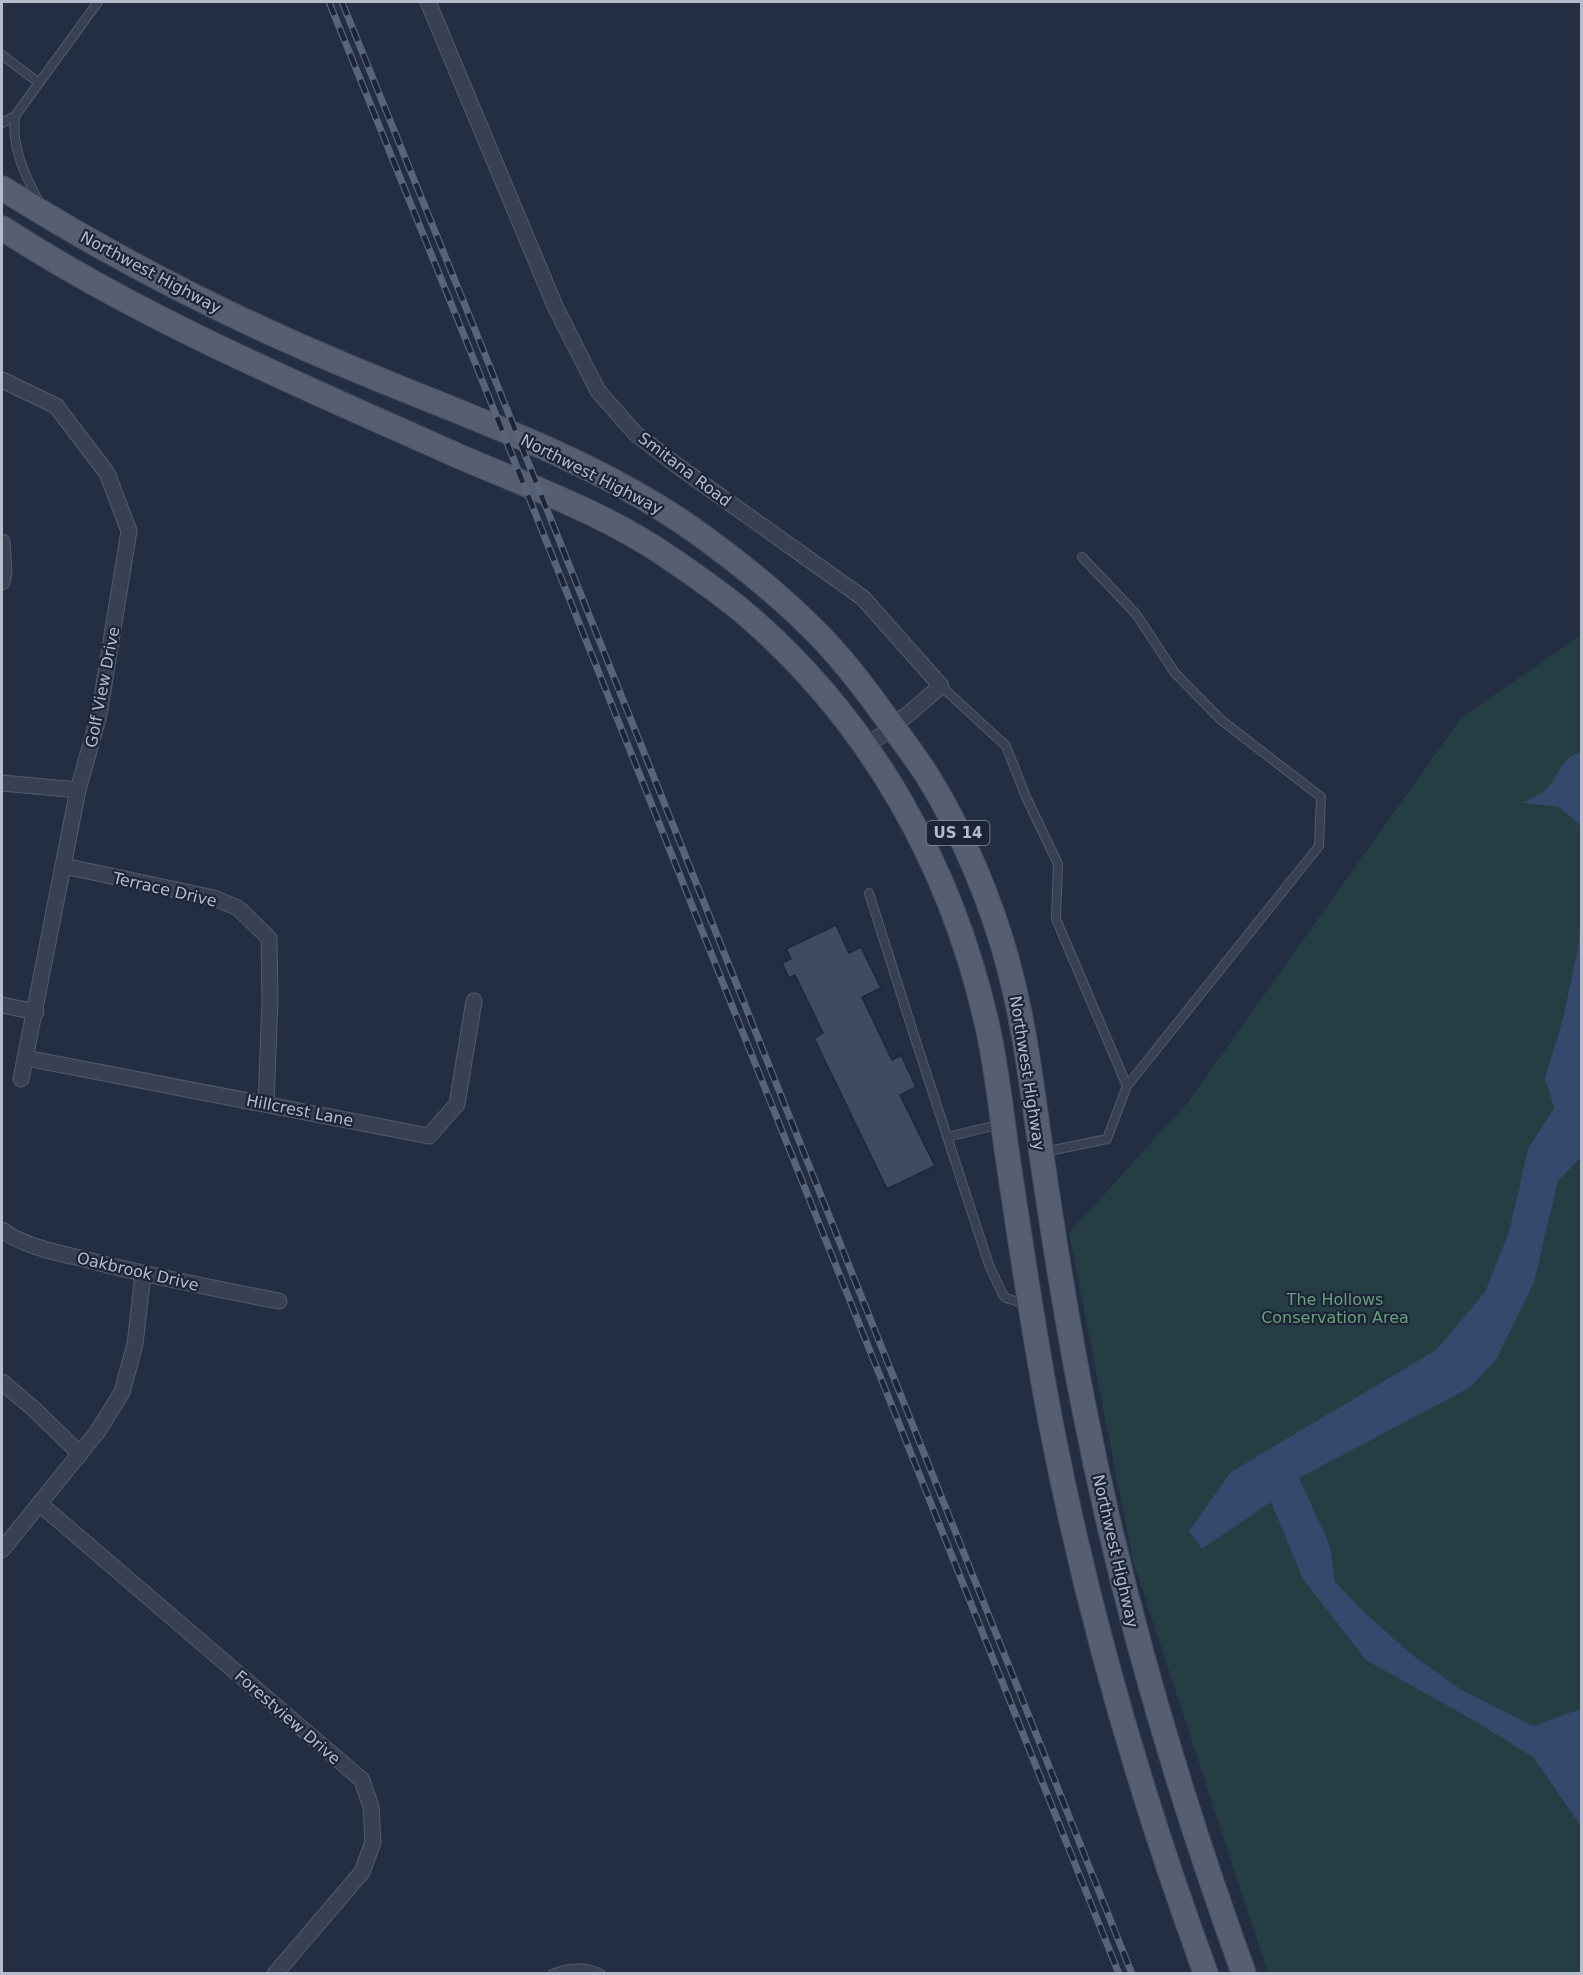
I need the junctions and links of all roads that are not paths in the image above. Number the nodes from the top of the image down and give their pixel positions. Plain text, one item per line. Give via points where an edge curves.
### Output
1 (98, 2) edge
2 (428, 2) edge
3 (2, 55) edge
4 (39, 83) junction
5 (15, 116) junction
6 (2, 123) edge
7 (2, 188) edge
8 (46, 215) junction
9 (2, 228) edge
10 (2, 380) edge
11 (2, 542) edge
12 (1082, 557) dead end
13 (2, 582) edge
14 (941, 686) junction
15 (893, 727) junction
16 (866, 746) junction
17 (2, 783) edge
18 (78, 790) junction
19 (64, 866) junction
20 (869, 892) dead end
21 (474, 1001) dead end
22 (2, 1005) edge
23 (36, 1012) junction
24 (26, 1058) junction
25 (21, 1079) dead end
26 (1127, 1086) junction
27 (266, 1104) junction
28 (1003, 1123) junction
29 (947, 1137) junction
30 (1041, 1152) junction
31 (2, 1230) edge
32 (143, 1274) junction
33 (279, 1301) dead end
34 (1030, 1305) junction
35 (2, 1382) edge
36 (80, 1454) junction
37 (40, 1504) junction
38 (2, 1550) edge
39 (275, 1974) edge
40 (552, 1974) edge
41 (601, 1974) edge
42 (1206, 1974) edge
43 (1244, 1974) edge

1 - 4 lane
2 - 14 street, Smitana Road via 555,306 598,391 635,433 667,458 863,598
3 - 4 lane
4 - 5 lane
5 - 6 lane
5 - 8 lane via 17,151
7 - 8 main road, Northwest Highway / US 14
8 - 15 main road, Northwest Highway / US 14 via 229,314 349,368 480,419 641,495 772,590 852,672
9 - 16 main road, Northwest Highway / US 14 via 95,283 222,349 626,530 747,615 823,692
10 - 18 street, Golf View Drive via 56,406 106,473 129,531 99,715
11 - 13 street
12 - 26 lane via 1136,614 1175,673 1221,720 1321,797 1319,846
14 - 15 street
14 - 26 lane via 1006,746 1058,864 1056,919
15 - 16 street
15 - 30 main road, Northwest Highway / US 14 via 927,776 957,831 987,900 1023,1027
16 - 28 main road, Northwest Highway / US 14 via 927,848 954,910 990,1034
17 - 18 street
18 - 19 street, Golf View Drive
19 - 23 street, Golf View Drive
19 - 27 street, Terrace Drive via 214,898 238,908 269,938
20 - 29 lane
21 - 27 street, Hillcrest Lane via 457,1104 429,1136
22 - 23 street
23 - 24 street, Golf View Drive
24 - 25 street, Golf View Drive
24 - 27 street, Hillcrest Lane
26 - 30 lane via 1107,1139
28 - 29 lane
28 - 34 main road, Northwest Highway / US 14
29 - 34 lane via 996,1282 1006,1298
30 - 43 main road, Northwest Highway / US 14 via 1071,1340 1113,1546 1169,1749
31 - 32 street, Oakbrook Drive via 10,1237 60,1253
32 - 33 street, Oakbrook Drive
32 - 36 street via 135,1344 122,1392
34 - 42 main road, Northwest Highway / US 14 via 1061,1472 1114,1690
35 - 36 street
36 - 37 street
37 - 38 street
37 - 39 street, Forestview Drive via 362,1780 371,1807 373,1842 362,1872
40 - 41 lane via 570,1968 590,1968

